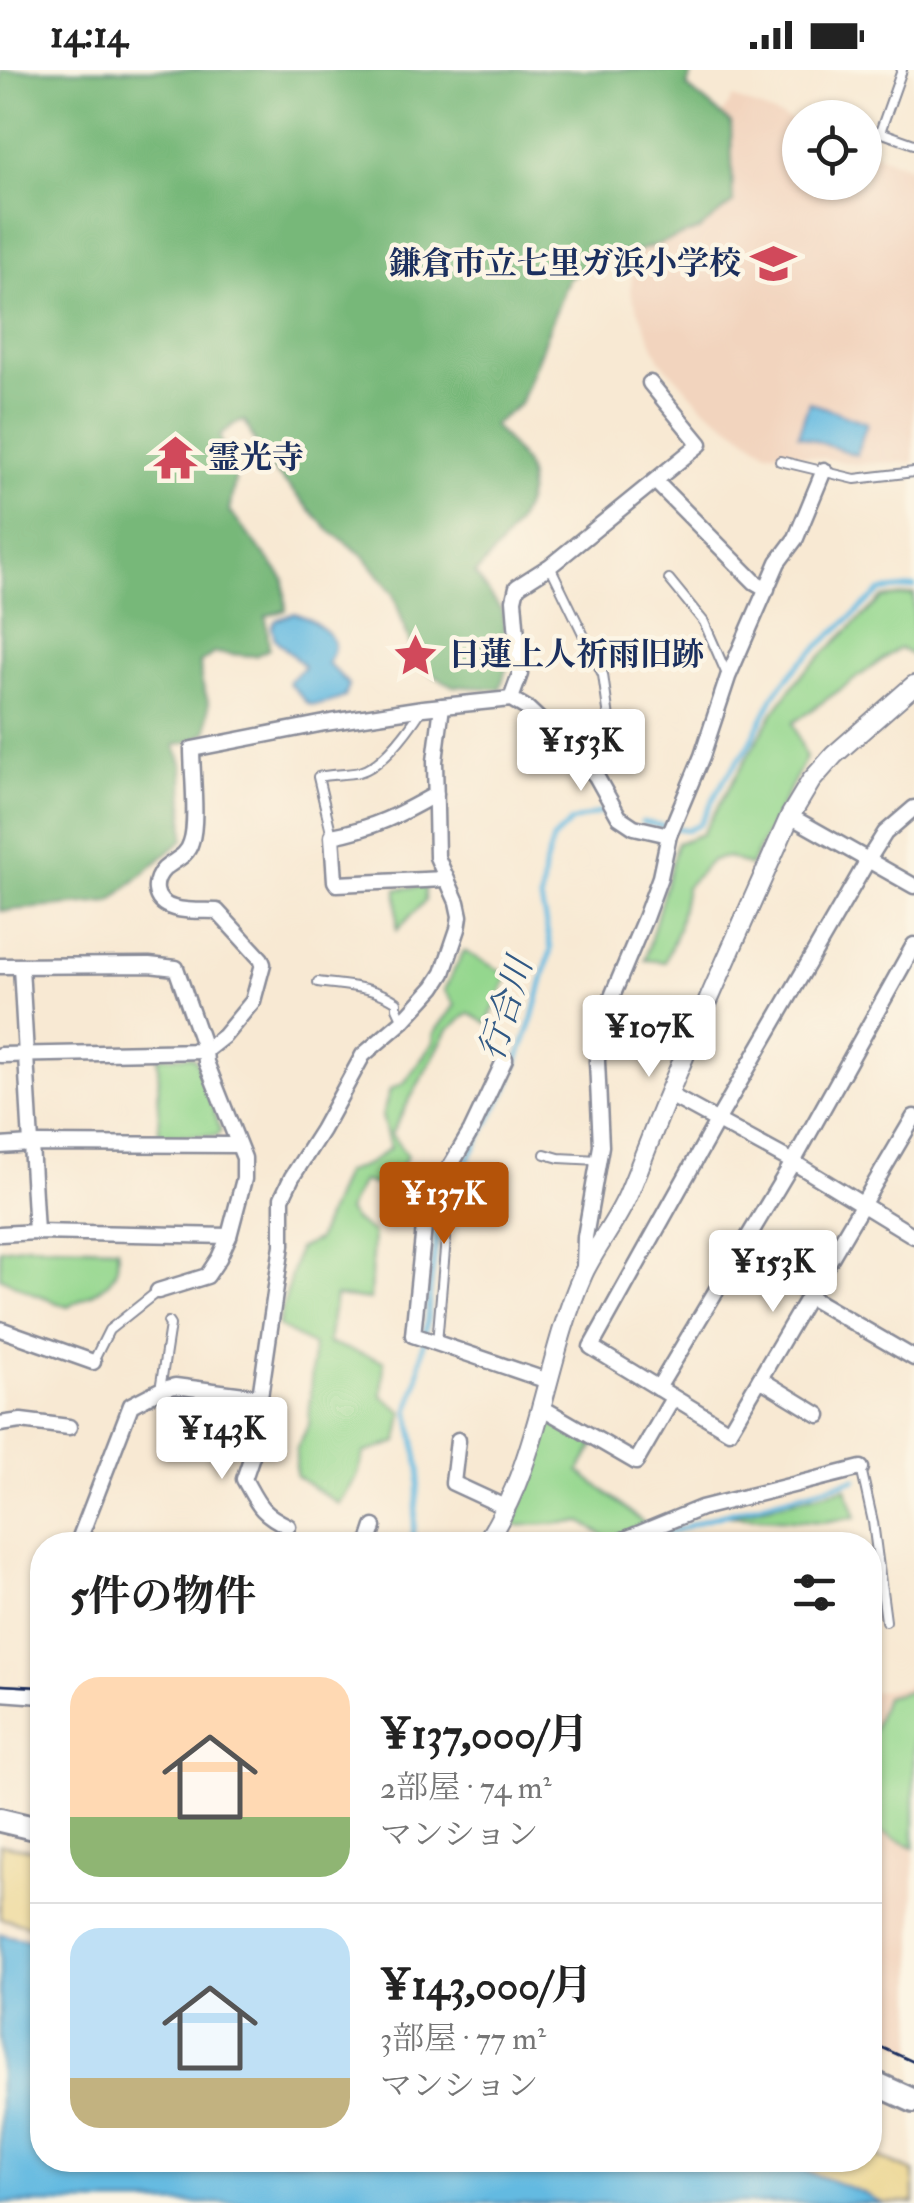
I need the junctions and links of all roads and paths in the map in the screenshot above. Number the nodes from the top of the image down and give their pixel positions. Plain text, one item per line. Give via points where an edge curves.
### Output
1 (902, 70) edge
2 (914, 144) edge
3 (650, 382) dead end
4 (780, 460) dead end
5 (824, 470) junction
6 (914, 472) edge
7 (656, 482) junction
8 (550, 566) junction
9 (669, 579) dead end
10 (766, 590) junction
11 (728, 677) junction
12 (914, 686) edge
13 (511, 699) junction
14 (442, 706) junction
15 (423, 708) junction
16 (581, 759) junction
17 (436, 794) junction
18 (914, 808) edge
19 (790, 816) junction
20 (669, 835) junction
21 (332, 836) junction
22 (868, 860) junction
23 (445, 879) junction
24 (914, 886) edge
25 (914, 945) edge
26 (0, 966) edge
27 (21, 967) junction
28 (318, 982) dead end
29 (404, 1021) junction
30 (206, 1051) junction
31 (26, 1053) junction
32 (0, 1055) edge
33 (504, 1059) dead end
34 (668, 1094) junction
35 (914, 1118) edge
36 (716, 1121) junction
37 (31, 1144) junction
38 (0, 1146) edge
39 (238, 1146) junction
40 (545, 1154) dead end
41 (599, 1160) junction
42 (793, 1162) junction
43 (861, 1206) junction
44 (36, 1232) junction
45 (0, 1234) edge
46 (229, 1236) junction
47 (914, 1236) edge
48 (446, 1238) dead end
49 (584, 1273) junction
50 (158, 1291) joint
51 (809, 1297) junction
52 (168, 1322) dead end
53 (0, 1329) edge
54 (437, 1343) junction
55 (914, 1358) edge
56 (93, 1362) joint
57 (760, 1379) junction
58 (548, 1381) junction
59 (658, 1388) junction
60 (160, 1390) junction
61 (260, 1397) junction
62 (673, 1398) junction
63 (541, 1407) junction
64 (819, 1415) dead end
65 (0, 1424) edge
66 (68, 1427) dead end
67 (458, 1440) dead end
68 (861, 1468) joint
69 (507, 1508) junction
70 (288, 1526) dead end
71 (374, 1526) dead end
72 (82, 1532) edge
73 (372, 1532) edge
74 (492, 1532) edge
75 (643, 1532) edge
76 (874, 1532) edge
77 (882, 1591) edge
78 (886, 1621) dead end
79 (0, 1693) edge
80 (30, 1695) edge
81 (0, 1820) edge
82 (30, 1827) edge
83 (882, 2086) edge
84 (914, 2101) edge

1 - 2 lane via 880,132
3 - 7 street via 700,444
4 - 5 lane
5 - 6 lane via 855,479
5 - 10 street
7 - 8 street
7 - 10 street
8 - 13 street via 517,587 520,674
8 - 16 lane via 599,665 608,703 612,740
9 - 11 lane via 704,622
10 - 11 street
11 - 20 street
12 - 19 street via 834,755
13 - 14 street
13 - 16 street
14 - 15 street
14 - 17 street
15 - 21 lane via 370,769 318,777
15 - 30 street via 192,749 193,838 184,856 163,870 156,894 170,908 216,911 263,964 253,1000
16 - 20 street via 619,817
17 - 21 street via 385,822
17 - 23 street via 437,856
18 - 22 street via 884,834
19 - 22 street
19 - 34 street
20 - 41 street via 660,877 600,1025
21 - 23 street via 336,884
22 - 24 street
22 - 36 street
23 - 29 street via 460,916 452,950 434,987
25 - 42 street
26 - 27 street
27 - 30 street via 176,968
27 - 31 street
28 - 29 lane via 376,990 397,1002
29 - 61 street via 363,1055 282,1198 282,1245
30 - 31 street
30 - 39 street
31 - 32 street
31 - 37 street
33 - 54 street via 426,1207 414,1334
34 - 36 street
34 - 49 street via 627,1199
35 - 43 street
36 - 42 street
36 - 59 street via 591,1347
37 - 38 street
37 - 39 street
37 - 44 street
39 - 46 street via 244,1179
40 - 41 lane
41 - 49 street
42 - 43 street
42 - 59 street
43 - 47 street
43 - 51 street
44 - 45 street
44 - 46 street
46 - 50 street via 206,1276
48 - 54 lane
49 - 58 street
50 - 56 lane via 109,1330
51 - 55 street
51 - 57 street
52 - 60 lane
53 - 56 street
54 - 58 street
57 - 62 street via 729,1431
57 - 64 street
58 - 63 street
59 - 62 street
60 - 61 street via 175,1386
60 - 72 street via 132,1405
61 - 70 street via 244,1479 268,1517
62 - 63 street via 636,1462
63 - 69 street
65 - 66 street
67 - 69 street via 454,1483
68 - 75 street via 701,1508
68 - 76 lane
69 - 74 street
71 - 73 street
77 - 78 lane
79 - 80 street
81 - 82 highway
83 - 84 highway

